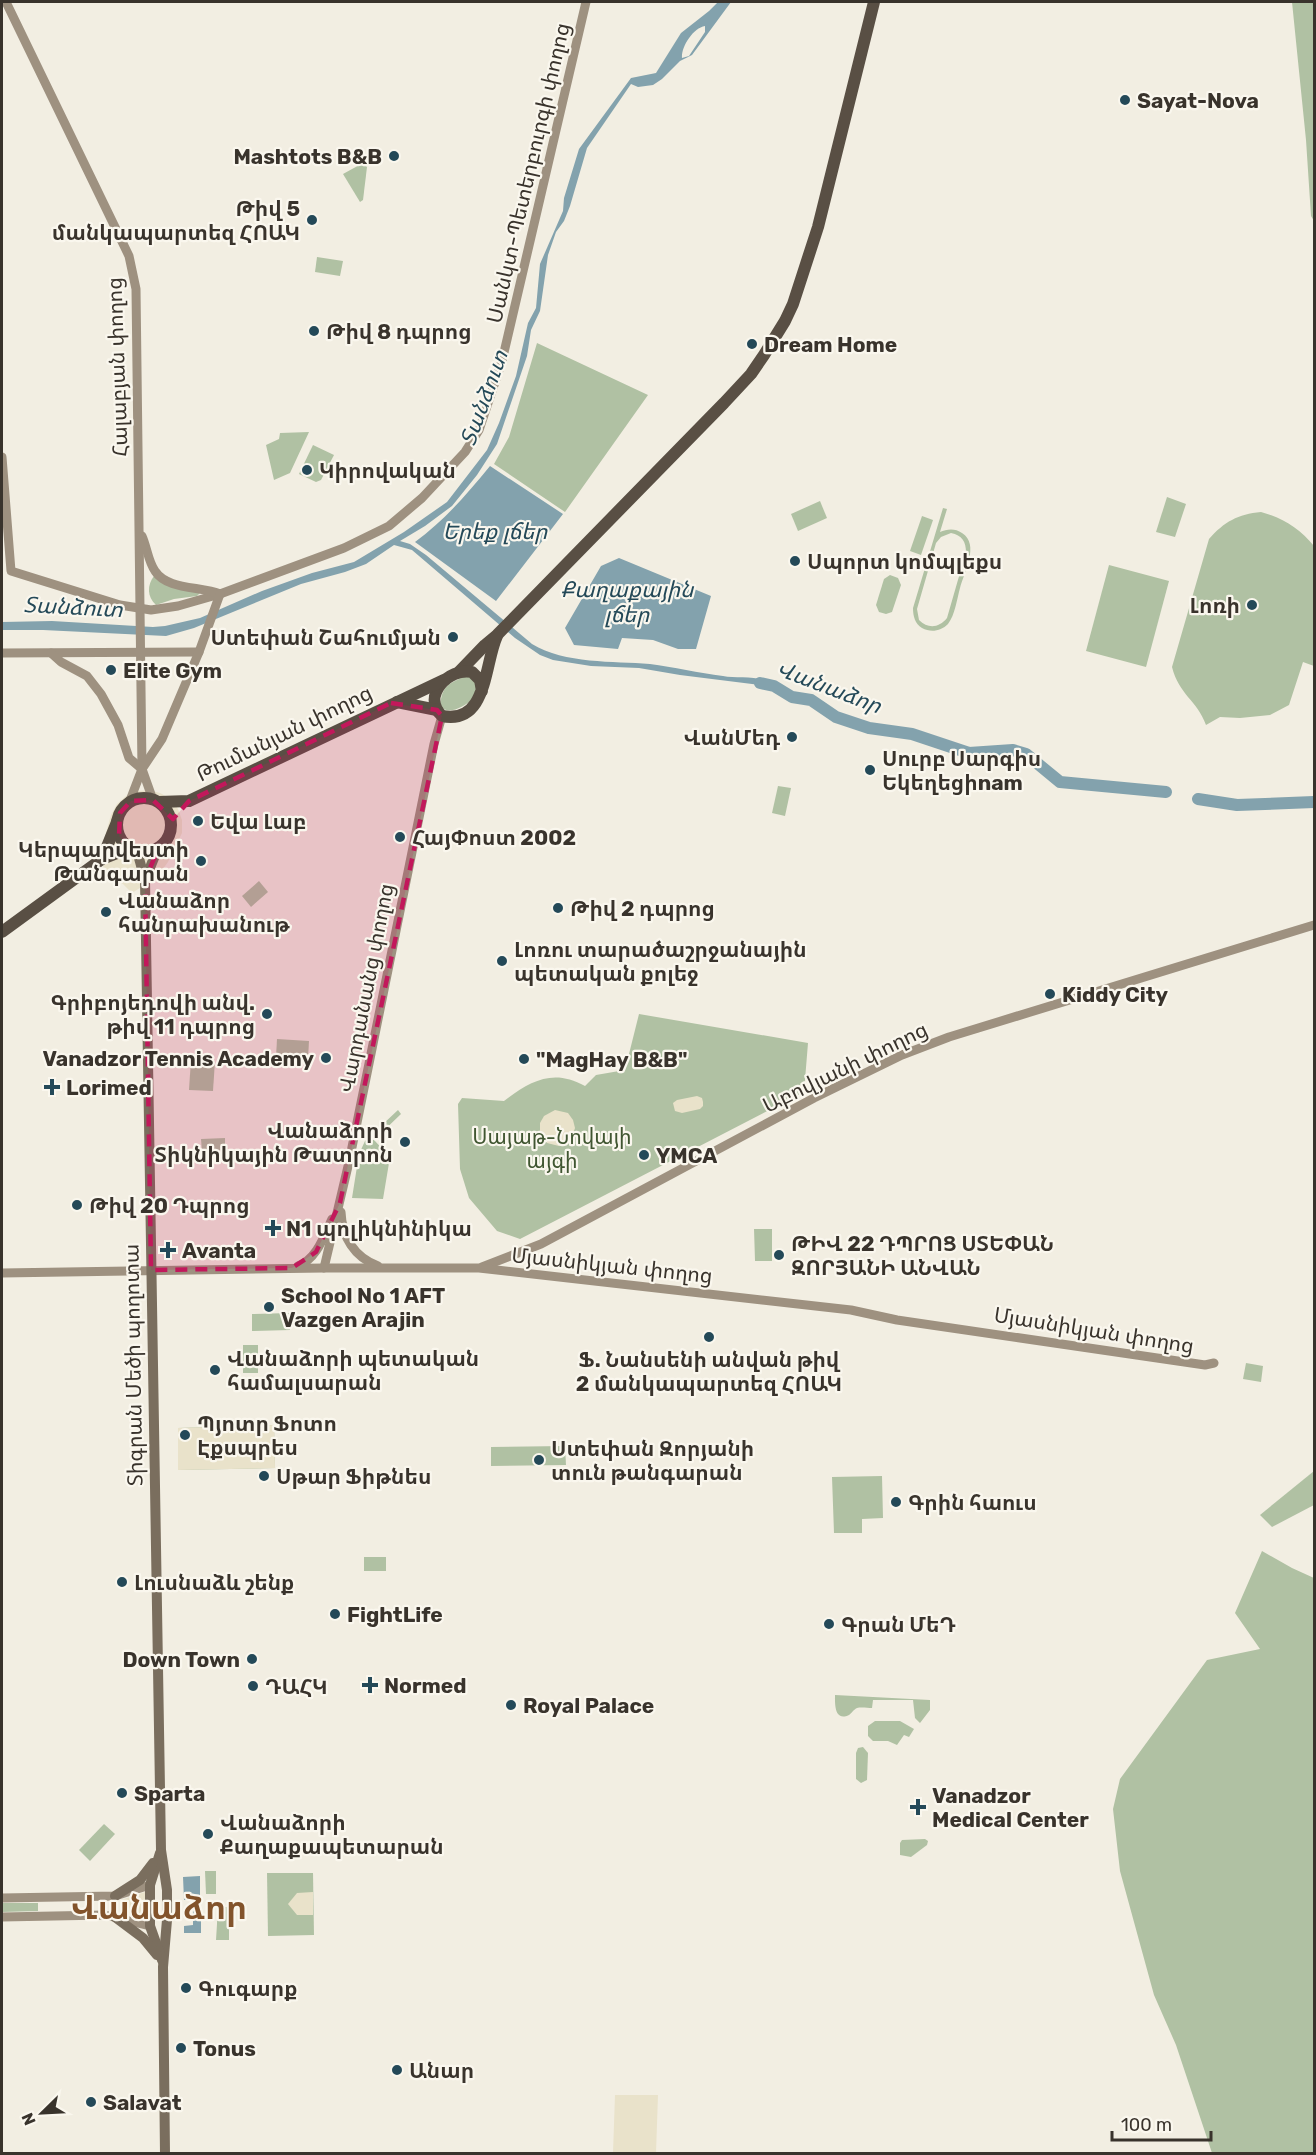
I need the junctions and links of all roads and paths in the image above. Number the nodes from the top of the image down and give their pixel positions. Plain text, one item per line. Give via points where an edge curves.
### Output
1 (6, 2) edge
2 (586, 2) edge
3 (874, 2) edge
4 (2, 457) edge
5 (140, 532) junction
6 (220, 594) junction
7 (498, 635) junction
8 (199, 652) junction
9 (2, 653) edge
10 (51, 653) junction
11 (459, 672) junction
12 (444, 680) junction
13 (482, 691) junction
14 (397, 702) junction
15 (440, 713) junction
16 (142, 769) junction
17 (156, 801) junction
18 (189, 801) junction
19 (129, 803) junction
20 (117, 821) junction
21 (171, 822) junction
22 (158, 848) junction
23 (133, 850) junction
24 (102, 859) junction
25 (145, 880) junction
26 (1314, 924) edge
27 (2, 932) edge
28 (340, 1203) junction
29 (292, 1268) junction
30 (324, 1268) junction
31 (383, 1268) junction
32 (479, 1268) junction
33 (152, 1270) junction
34 (2, 1273) edge
35 (1214, 1364) dead end
36 (161, 1850) junction
37 (150, 1885) junction
38 (167, 1890) junction
39 (115, 1896) junction
40 (2, 1899) edge
41 (2, 1917) edge
42 (115, 1917) junction
43 (167, 1920) junction
44 (150, 1926) junction
45 (163, 1962) junction
46 (165, 2154) edge

1 - 5 street, Հալաբյան փողոց via 132,267 136,289
2 - 6 street, Սանկտ-Պետերբուրգի փողոց via 502,361 479,430 438,482 385,528 344,548
3 - 7 highway via 818,227 785,321 751,374
4 - 6 street, Սանկտ-Պետերբուրգի փողոց via 11,572 139,609 178,606
5 - 6 street via 153,569 160,577 177,585
5 - 16 street, Հալաբյան փողոց
6 - 8 street
7 - 11 highway
7 - 13 highway
8 - 10 street
8 - 16 street via 162,739
9 - 10 street
10 - 16 street via 87,676 118,725 129,758
11 - 12 highway
11 - 13 highway via 472,672 480,680
12 - 14 highway, Թումանյան փողոց
12 - 15 highway via 436,697
13 - 15 highway via 468,712 454,717
14 - 15 highway
14 - 18 highway, Թումանյան փողոց
15 - 28 street, Վարդանանց փողոց
16 - 17 street
16 - 19 street
17 - 18 highway
17 - 19 highway via 138,799
17 - 21 highway via 167,811
18 - 21 highway
19 - 20 highway
20 - 23 highway via 120,836
20 - 24 highway
21 - 22 highway via 169,837
22 - 23 highway
22 - 25 main road, Տիգրան Մեծի պողոտա
23 - 24 highway
23 - 25 main road, Տիգրան Մեծի պողոտա
24 - 27 highway
25 - 33 main road, Տիգրան Մեծի պողոտա
26 - 32 street, Աբովյանի փողոց via 949,1036 902,1055 542,1244
28 - 29 street via 310,1260
28 - 30 street, Վարդանանց փողոց
28 - 31 street via 341,1222 351,1246 369,1263
29 - 30 street, Մյասնիկյան փողոց
29 - 33 street, Մյասնիկյան փողոց
30 - 31 street, Մյասնիկյան փողոց
31 - 32 street, Մյասնիկյան փողոց
32 - 35 street, Մյասնիկյան փողոց via 808,1304 1102,1351
33 - 34 street, Մյասնիկյան փողոց
33 - 36 main road, Տիգրան Մեծի պողոտա
36 - 37 main road, Տիգրան Մեծի պողոտա
36 - 38 main road, Տիգրան Մեծի պողոտա
36 - 39 main road via 140,1880
37 - 38 main road via 161,1882
37 - 39 street
37 - 44 main road, Տիգրան Մեծի պողոտա
38 - 43 main road, Տիգրան Մեծի պողոտա
39 - 40 street
41 - 42 street
42 - 44 street
42 - 45 main road via 143,1938
43 - 44 main road via 160,1929
43 - 45 main road, Տիգրան Մեծի պողոտա
44 - 45 main road, Տիգրան Մեծի պողոտա
45 - 46 main road, Տիգրան Մեծի պողոտա

